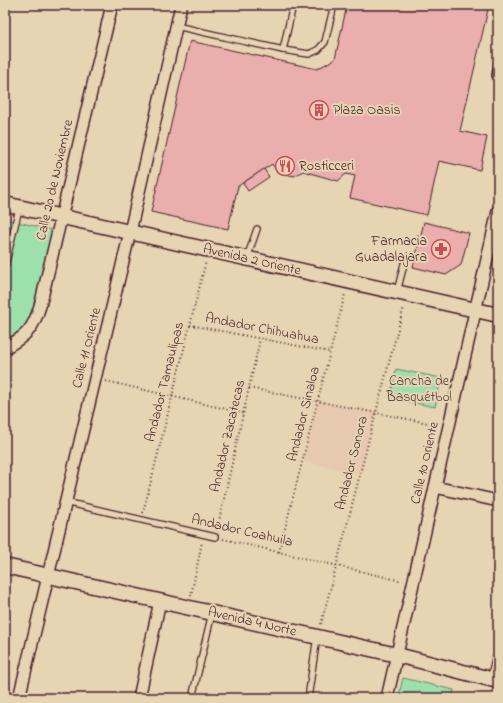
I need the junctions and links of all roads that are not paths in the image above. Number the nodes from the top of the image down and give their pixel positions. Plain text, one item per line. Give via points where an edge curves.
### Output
1 (112, 5) edge
2 (181, 5) edge
3 (293, 5) edge
4 (334, 5) edge
5 (176, 26) junction
6 (283, 50) junction
7 (498, 60) edge
8 (495, 75) dead end
9 (5, 204) edge
10 (19, 208) junction
11 (498, 211) edge
12 (62, 216) junction
13 (257, 229) dead end
14 (130, 232) junction
15 (247, 258) junction
16 (404, 264) dead end
17 (5, 266) edge
18 (402, 293) junction
19 (476, 310) junction
20 (498, 315) edge
21 (5, 348) edge
22 (435, 487) junction
23 (498, 501) edge
24 (65, 502) junction
25 (215, 537) road end
26 (5, 566) edge
27 (48, 576) junction
28 (160, 601) junction
29 (212, 613) junction
30 (317, 637) junction
31 (397, 655) junction
32 (498, 660) edge
33 (496, 681) edge
34 (19, 698) edge
35 (138, 698) edge
36 (192, 698) edge
37 (308, 698) edge
38 (387, 698) edge

1 - 12 street, Calle 20 de Noviembre
2 - 5 street, Calle 11 Oriente
3 - 6 lane
4 - 6 lane via 325,42 318,50 303,54
5 - 6 lane
5 - 14 street, Calle 11 Oriente
7 - 8 lane
9 - 10 street, Avenida 2 Oriente
10 - 12 street, Avenida 2 Oriente
10 - 17 lane
11 - 19 street, Calle 10 Oriente
12 - 14 street, Avenida 2 Oriente
12 - 21 street, Calle 20 de Noviembre via 38,316 27,333
13 - 15 lane
14 - 15 street, Avenida 2 Oriente
14 - 24 street, Calle 11 Oriente
15 - 18 street, Avenida 2 Oriente
16 - 18 lane
18 - 19 street, Avenida 2 Oriente
19 - 20 street, Avenida 2 Oriente
19 - 22 street, Calle 10 Oriente
22 - 23 street
22 - 31 street, Calle 10 Oriente
24 - 25 lane, Andador Coahuila
24 - 27 street, Calle 11 Oriente
26 - 27 street, Avenida 4 Norte
27 - 28 street, Avenida 4 Norte
27 - 34 street, Calle 11 Oriente
28 - 29 street, Avenida 4 Norte
28 - 35 street
29 - 30 street, Avenida 4 Norte
29 - 36 lane
30 - 31 street, Avenida 4 Norte
30 - 37 lane
31 - 33 street, Avenida 4 Norte
31 - 38 street, Calle 10 Oriente
32 - 33 street

